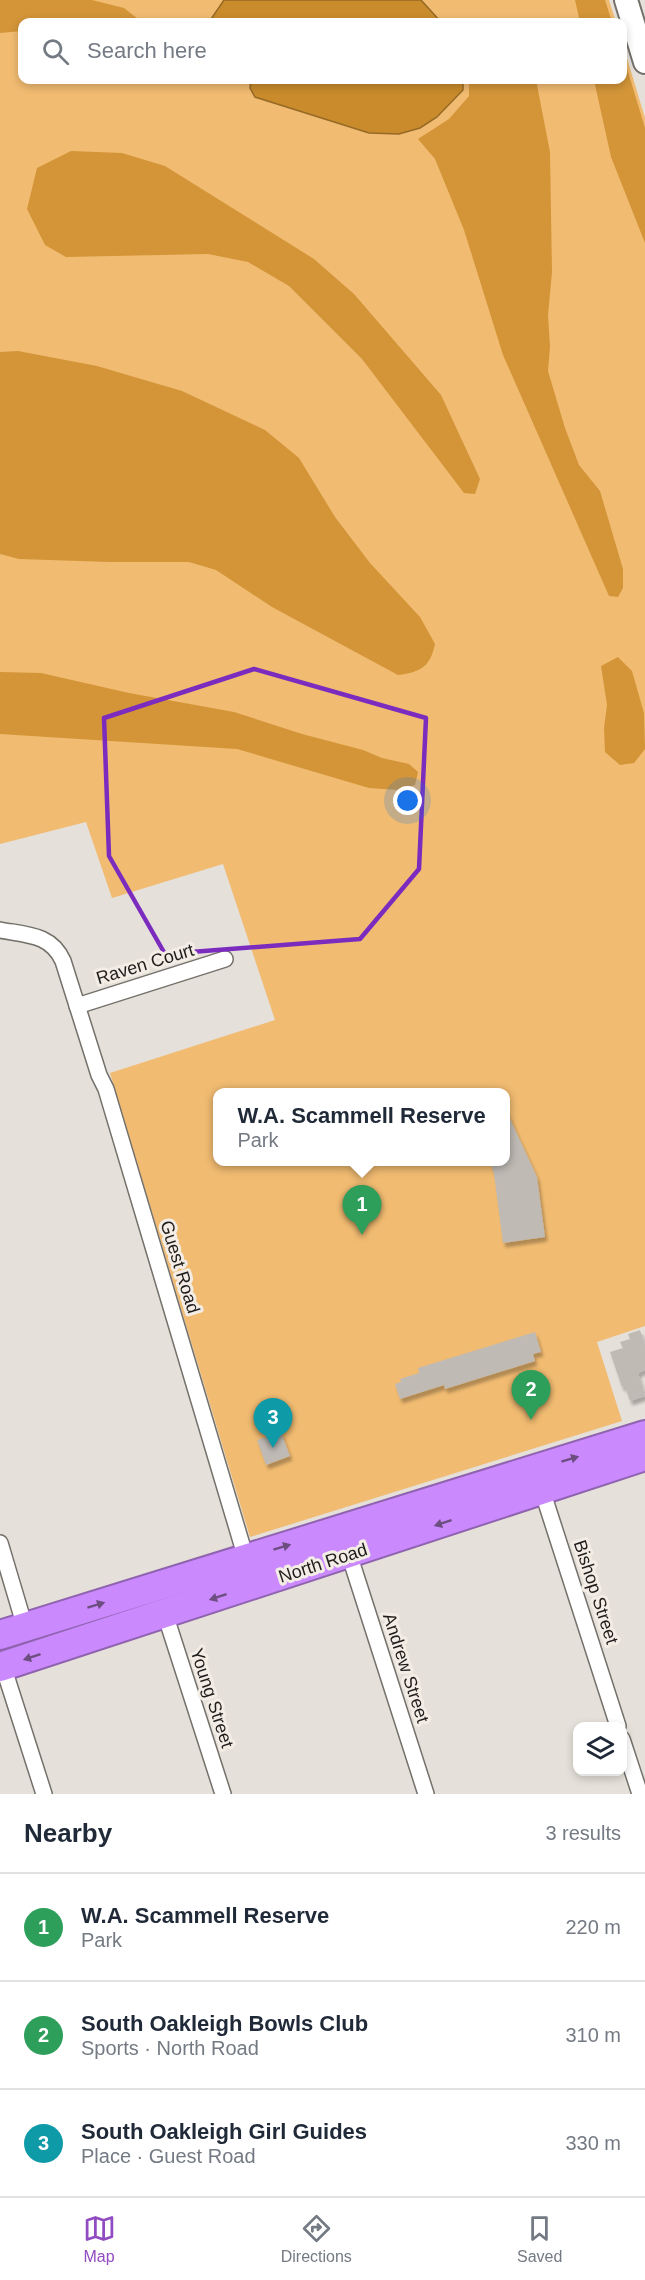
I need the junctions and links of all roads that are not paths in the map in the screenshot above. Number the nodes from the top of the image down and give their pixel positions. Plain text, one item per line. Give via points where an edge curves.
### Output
1 (626, 0) edge
2 (645, 62) edge
3 (0, 930) edge
4 (225, 959) dead end
5 (77, 1006) junction
6 (645, 1435) edge
7 (645, 1456) edge
8 (539, 1480) junction
9 (0, 1543) edge
10 (349, 1554) junction
11 (246, 1558) junction
12 (254, 1585) junction
13 (165, 1614) junction
14 (13, 1631) edge
15 (2, 1667) edge
16 (617, 1722) edge
17 (627, 1754) edge
18 (44, 1794) edge
19 (223, 1794) edge
20 (426, 1794) edge
21 (640, 1794) edge

1 - 2 street
3 - 5 street, Guest Road via 45,940 56,948
4 - 5 street, Raven Court
5 - 11 street, Guest Road via 106,1089
8 -> 6 highway, North Road
7 - 8 highway, North Road
8 -> 10 highway, North Road
11 -> 8 highway, North Road
8 - 16 street, Bishop Street
9 - 14 street
10 - 12 highway, North Road
10 - 20 street, Andrew Street
11 - 12 street, Guest Road
14 -> 11 highway, North Road
12 -> 13 highway, North Road
13 -> 15 highway, North Road
13 - 19 street, Young Street
15 - 18 street
17 - 21 street

